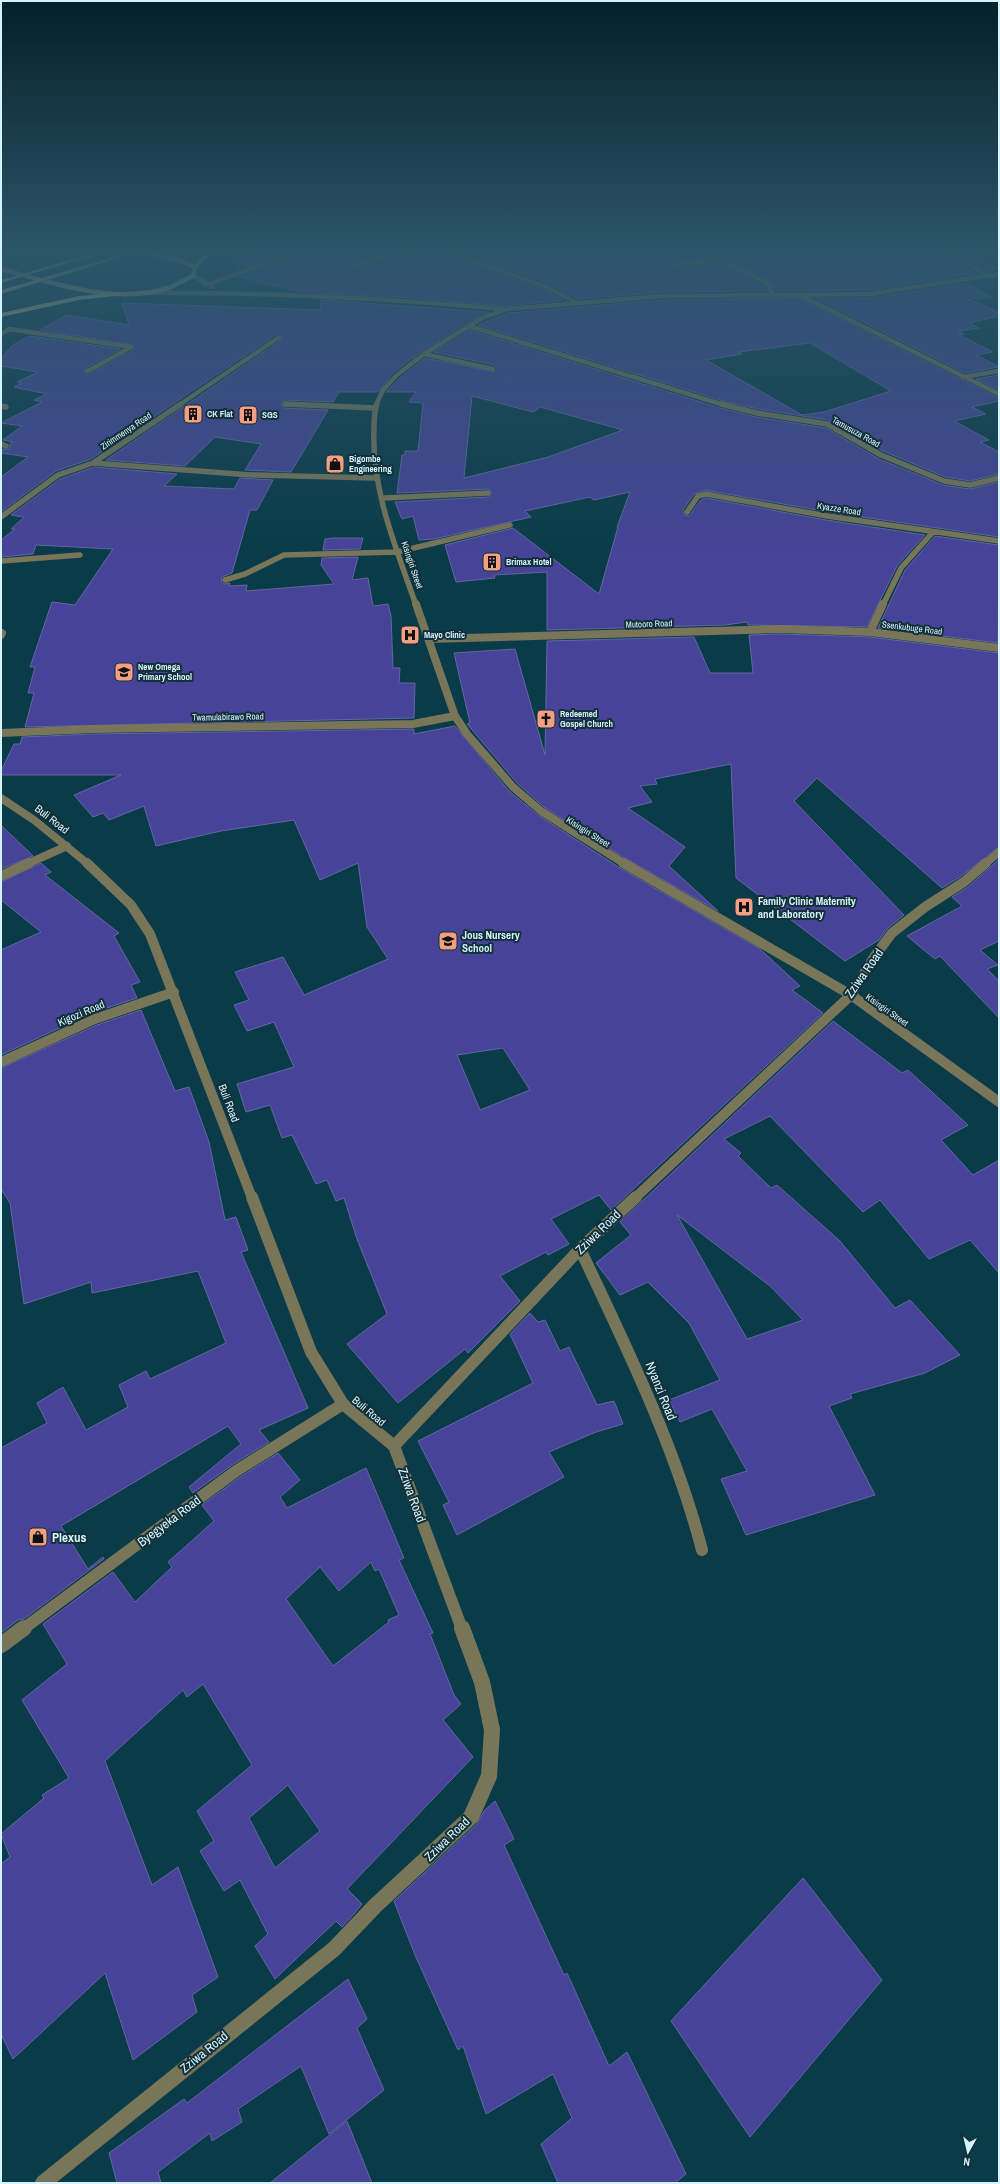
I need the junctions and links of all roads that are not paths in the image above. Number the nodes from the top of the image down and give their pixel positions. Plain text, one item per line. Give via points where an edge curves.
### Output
1 (124, 351) edge
2 (259, 351) edge
3 (429, 351) edge
4 (551, 351) edge
5 (911, 351) edge
6 (424, 354) junction
7 (493, 369) dead end
8 (88, 371) dead end
9 (999, 371) edge
10 (963, 377) junction
11 (999, 394) edge
12 (285, 404) dead end
13 (376, 408) junction
14 (93, 463) junction
15 (376, 478) junction
16 (999, 478) edge
17 (488, 493) dead end
18 (383, 498) junction
19 (687, 512) dead end
20 (1, 517) edge
21 (510, 525) dead end
22 (933, 532) junction
23 (999, 541) edge
24 (397, 552) junction
25 (80, 555) dead end
26 (1, 561) edge
27 (225, 580) dead end
28 (870, 632) junction
29 (429, 640) junction
30 (999, 648) edge
31 (455, 716) junction
32 (1, 733) edge
33 (1, 798) edge
34 (67, 846) junction
35 (999, 852) edge
36 (1, 876) edge
37 (174, 992) junction
38 (851, 995) junction
39 (1, 1062) edge
40 (999, 1102) edge
41 (580, 1249) junction
42 (343, 1404) junction
43 (394, 1446) junction
44 (702, 1550) dead end
45 (1, 1645) edge
46 (43, 2183) edge

1 - 8 street
2 - 14 street, Zirimmenya Road
3 - 6 street, Kisingiri Street
4 - 16 street, Tamusuza Road via 757,413 822,423 836,428 881,455 944,481 962,484 981,483
5 - 10 street
6 - 7 street
6 - 13 street, Kisingiri Street via 382,390
9 - 10 street
10 - 11 street
12 - 13 street
13 - 15 street, Kisingiri Street via 373,449
14 - 15 street via 250,475
14 - 20 street, Zirimmenya Road via 58,474
15 - 18 street, Kisingiri Street
17 - 18 street
18 - 24 street, Kisingiri Street
19 - 22 street, Kyazze Road via 698,496 706,494 812,514
21 - 24 street
22 - 23 street, Kyazze Road
22 - 28 street, Ssenkubuge Road via 900,568
24 - 27 street via 284,555 245,574
24 - 29 street, Kisingiri Street
25 - 26 street
28 - 29 street, Mutooro Road via 780,629
28 - 30 street, Ssenkubuge Road
29 - 31 street, Kisingiri Street
31 - 32 street, Twamulabirawo Road via 413,724 92,729
31 - 38 street, Kisingiri Street via 467,734 513,787 541,811 618,860
33 - 34 street, Buli Road
34 - 36 street
34 - 37 street, Buli Road via 112,885 142,920 153,938
35 - 38 street, Zziwa Road via 964,882 925,907 892,933
37 - 39 street, Kigozi Road via 95,1019
37 - 42 street, Buli Road via 311,1352
38 - 40 street, Kisingiri Street
38 - 41 street, Zziwa Road
41 - 43 street, Zziwa Road
41 - 44 street, Nyanzi Road via 626,1347 671,1456 693,1511
42 - 43 street, Buli Road
42 - 45 street, Byegyeka Road via 236,1471
43 - 46 street, Zziwa Road via 482,1682 492,1730 489,1776 471,1817 375,1906 334,1949

